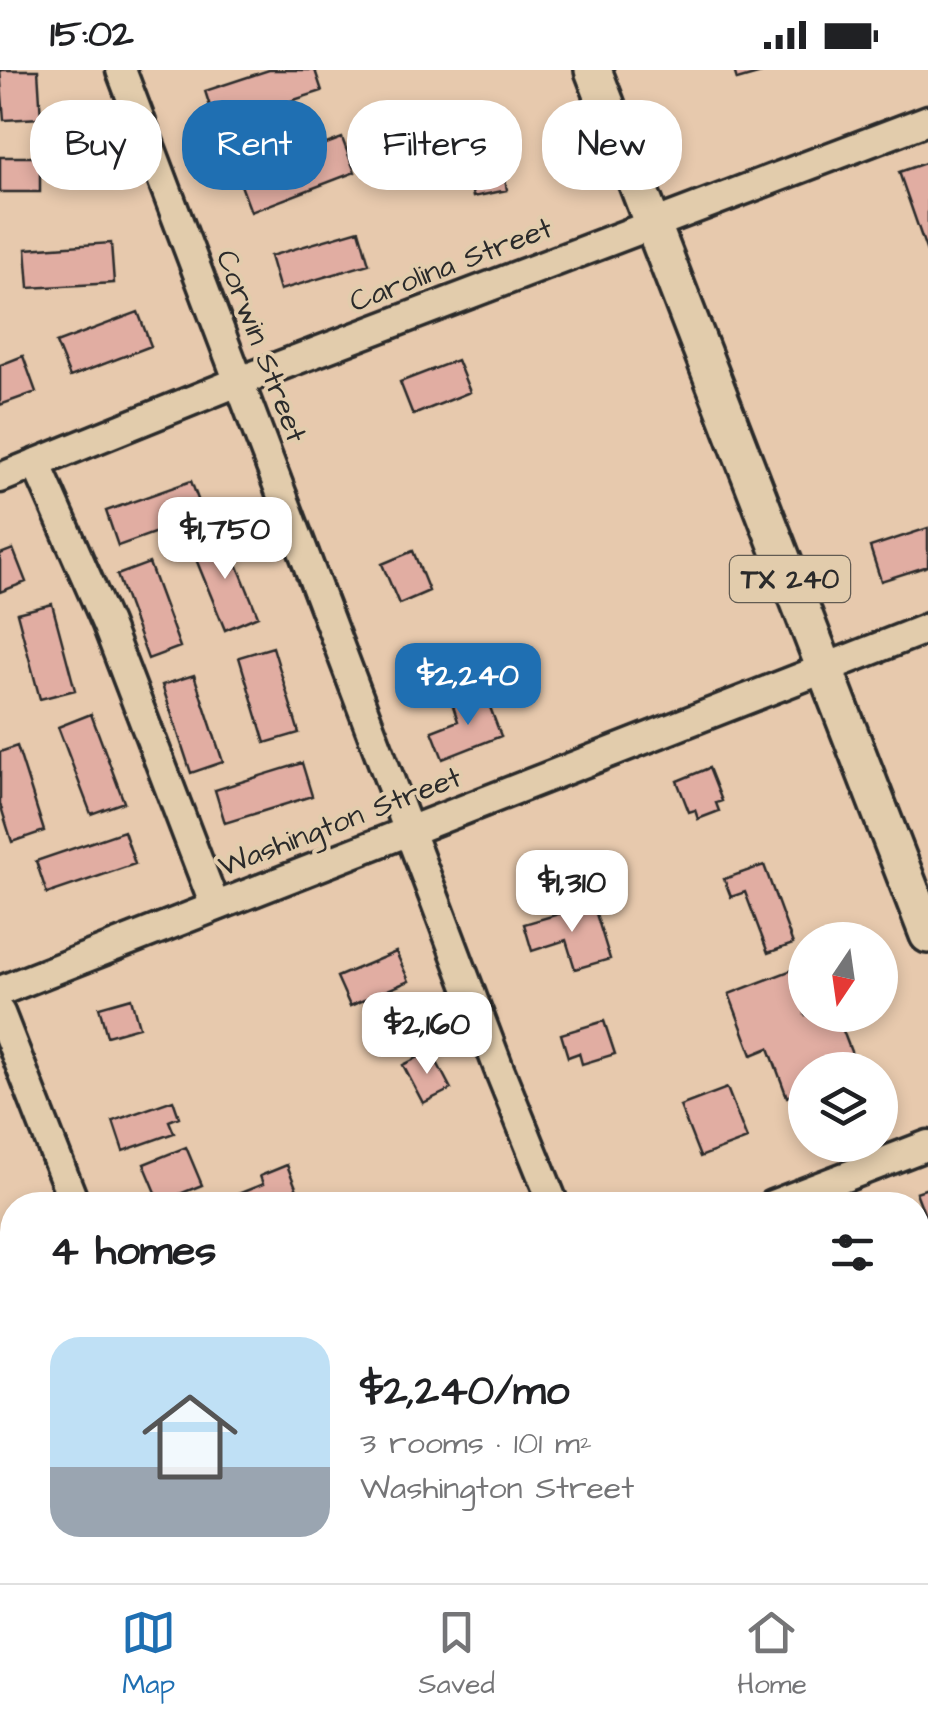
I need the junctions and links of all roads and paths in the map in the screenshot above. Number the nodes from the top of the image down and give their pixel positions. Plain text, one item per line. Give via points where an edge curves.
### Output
1 (121, 70) edge
2 (594, 70) edge
3 (928, 120) edge
4 (654, 222) junction
5 (240, 381) junction
6 (36, 463) junction
7 (0, 478) edge
8 (928, 628) edge
9 (824, 667) junction
10 (411, 830) junction
11 (216, 906) junction
12 (928, 935) edge
13 (0, 990) edge
14 (0, 1012) edge
15 (928, 1144) edge
16 (69, 1192) edge
17 (549, 1192) edge
18 (805, 1192) edge

1 - 5 street, Corwin Street
2 - 4 main road, TX 240
3 - 4 street, Carolina Street
4 - 5 street, Carolina Street
4 - 9 main road, TX 240
5 - 6 street, Carolina Street
5 - 10 street, Corwin Street
6 - 7 street, Carolina Street
6 - 11 street via 108,624
8 - 9 street, Washington Street
9 - 10 street, Washington Street
9 - 12 main road, TX 240
10 - 11 street, Washington Street
10 - 17 street, Corwin Street
11 - 13 street, Washington Street
14 - 16 street
15 - 18 street

